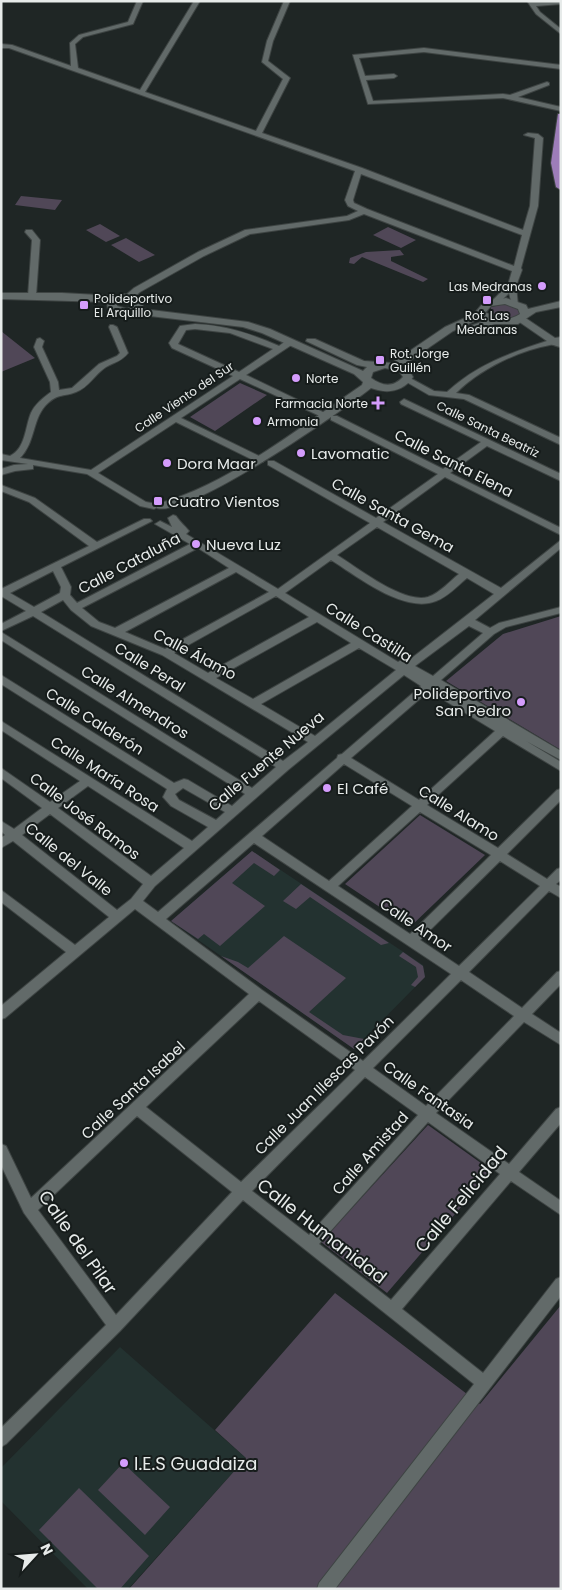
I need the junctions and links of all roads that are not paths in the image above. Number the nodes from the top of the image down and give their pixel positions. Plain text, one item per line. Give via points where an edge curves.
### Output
1 (140, 1) edge
2 (197, 1) edge
3 (287, 1) edge
4 (561, 2) edge
5 (531, 3) edge
6 (561, 32) edge
7 (1, 46) edge
8 (561, 67) edge
9 (75, 69) junction
10 (394, 76) dead end
11 (362, 78) junction
12 (547, 84) dead end
13 (141, 92) junction
14 (512, 97) junction
15 (561, 109) edge
16 (561, 116) edge
17 (258, 134) junction
18 (528, 135) dead end
19 (359, 170) junction
20 (561, 188) edge
21 (364, 211) junction
22 (29, 232) dead end
23 (526, 234) junction
24 (518, 270) junction
25 (512, 286) junction
26 (1, 296) edge
27 (32, 296) junction
28 (129, 297) junction
29 (561, 297) edge
30 (1, 301) edge
31 (113, 302) junction
32 (496, 302) junction
33 (517, 304) junction
34 (561, 304) edge
35 (137, 307) junction
36 (484, 312) junction
37 (523, 317) junction
38 (494, 321) junction
39 (113, 327) dead end
40 (40, 341) dead end
41 (290, 342) junction
42 (559, 342) edge
43 (279, 349) junction
44 (375, 366) junction
45 (395, 366) junction
46 (239, 375) junction
47 (406, 376) junction
48 (367, 380) junction
49 (382, 388) junction
50 (55, 393) junction
51 (450, 394) junction
52 (404, 402) dead end
53 (329, 417) junction
54 (175, 418) junction
55 (561, 432) edge
56 (551, 438) junction
57 (487, 442) junction
58 (561, 442) edge
59 (266, 461) junction
60 (3, 463) edge
61 (92, 473) junction
62 (445, 473) junction
63 (561, 478) edge
64 (1, 488) edge
65 (158, 506) junction
66 (174, 516) junction
67 (146, 519) junction
68 (160, 524) junction
69 (378, 524) junction
70 (561, 532) edge
71 (561, 543) edge
72 (198, 544) junction
73 (96, 546) junction
74 (333, 556) junction
75 (56, 566) junction
76 (236, 568) junction
77 (466, 573) junction
78 (2, 592) edge
79 (279, 592) junction
80 (501, 593) junction
81 (65, 595) junction
82 (75, 608) junction
83 (561, 610) edge
84 (31, 611) junction
85 (317, 617) junction
86 (468, 621) junction
87 (1, 628) edge
88 (490, 632) junction
89 (115, 633) junction
90 (1, 635) edge
91 (359, 643) junction
92 (166, 653) junction
93 (405, 669) junction
94 (210, 677) junction
95 (1, 679) edge
96 (430, 683) junction
97 (253, 704) junction
98 (1, 725) edge
99 (502, 731) junction
100 (315, 741) junction
101 (561, 756) edge
102 (342, 758) junction
103 (284, 767) junction
104 (561, 767) edge
105 (1, 772) edge
106 (87, 781) junction
107 (174, 788) junction
108 (561, 793) edge
109 (253, 794) junction
110 (420, 806) junction
111 (50, 808) junction
112 (232, 811) junction
113 (1, 824) edge
114 (215, 825) junction
115 (14, 835) junction
116 (253, 836) junction
117 (1, 844) edge
118 (192, 847) junction
119 (497, 854) junction
120 (561, 872) edge
121 (151, 883) junction
122 (548, 885) junction
123 (330, 888) junction
124 (561, 893) edge
125 (1, 895) edge
126 (135, 902) junction
127 (117, 917) junction
128 (157, 920) junction
129 (411, 941) junction
130 (75, 952) junction
131 (460, 974) junction
132 (561, 976) edge
133 (258, 994) junction
134 (1, 1014) edge
135 (524, 1015) junction
136 (561, 1040) edge
137 (363, 1069) junction
138 (137, 1108) junction
139 (561, 1113) edge
140 (427, 1114) junction
141 (1, 1150) edge
142 (5, 1167) edge
143 (508, 1172) junction
144 (242, 1191) junction
145 (29, 1209) junction
146 (561, 1209) edge
147 (309, 1245) junction
148 (561, 1284) edge
149 (392, 1310) junction
150 (115, 1326) junction
151 (483, 1382) junction
152 (1, 1439) edge
153 (325, 1589) edge

1 - 9 street via 131,23 81,36 72,44
2 - 13 street
3 - 17 street via 265,62 287,78
4 - 5 street
5 - 6 street
7 - 9 street via 10,46
8 - 11 street via 424,50 358,55
9 - 13 street
10 - 11 street
11 - 14 street via 370,103
12 - 14 street
13 - 17 street
14 - 15 street
16 - 20 main road via 555,163
17 - 19 street
18 - 23 street via 539,138 534,206
19 - 21 street via 349,200
19 - 23 street
21 - 24 street
21 - 28 street via 349,218 242,234 145,285
22 - 27 street via 36,240
23 - 24 street
24 - 25 street
25 - 32 street
25 - 33 street
26 - 27 street
27 - 31 street
28 - 31 street
28 - 35 street
29 - 33 street
30 - 31 street
31 - 35 street via 116,311
32 - 33 street
32 - 36 street via 488,304
33 - 37 street via 524,309
34 - 37 street via 533,310
35 - 41 street via 231,321 259,328
35 - 44 street via 219,311 255,318
36 - 38 street
36 - 45 street via 434,339
37 - 38 street via 509,323
37 - 42 street
38 - 47 street via 453,336 413,363
39 - 50 street via 124,353 120,358 102,366 75,390
40 - 50 street via 38,347 54,382
41 - 43 street, Calle Viento del Sur
41 - 48 street via 358,372
42 - 51 street via 495,361 458,385
43 - 46 street, Calle Viento del Sur
43 - 46 street, Calle Santa Elena via 228,331 182,328 174,345
44 - 45 street
44 - 48 street via 366,372
45 - 47 street
46 - 53 street, Calle Santa Elena
46 - 54 street, Calle Viento del Sur
47 - 49 street via 398,386
47 - 51 street via 432,393
48 - 49 street
48 - 53 street via 367,386
49 - 53 street
50 - 60 street via 36,411 20,453
51 - 56 street via 466,397
52 - 57 street, Calle Santa Beatriz
53 - 59 street
53 - 62 street, Calle Santa Elena
54 - 59 street, Calle Santa Gema
54 - 61 street, Calle Viento del Sur
55 - 56 street
56 - 58 street
57 - 62 street
57 - 63 street, Calle Santa Beatriz
59 - 65 street via 181,500
59 - 66 street
59 - 69 street, Calle Santa Gema
60 - 61 street, Calle Castilla via 74,468
60 - 67 street via 14,468 85,477 138,509
61 - 65 street, Calle Castilla via 143,504
62 - 69 street
62 - 70 street, Calle Santa Elena
64 - 73 street via 32,500
65 - 66 street, Calle Castilla via 170,508
65 - 67 street via 146,510
66 - 68 street
66 - 79 street, Calle Castilla via 177,527
67 - 68 street, Calle Castilla
67 - 73 street
68 - 72 street, Calle Castilla
69 - 74 street
69 - 77 street, Calle Santa Gema
71 - 80 street, Calle Fuente Nueva
72 - 76 street, Calle Castilla
72 - 82 street, Calle Cataluña
73 - 75 street
74 - 77 street via 400,597 414,600 432,599
74 - 79 street
75 - 78 street
75 - 81 street, Calle Álamo via 66,587
76 - 79 street, Calle Castilla
76 - 89 street
77 - 80 street, Calle Santa Gema
78 - 84 street, Calle Peral
79 - 85 street, Calle Castilla
79 - 92 street
79 - 93 street, Calle Castilla
80 - 86 street, Calle Fuente Nueva
81 - 82 street, Calle Álamo
81 - 84 street
82 - 89 street, Calle Álamo via 95,624
83 - 88 street via 503,625
84 - 87 street
84 - 103 street, Calle Peral
85 - 91 street, Calle Castilla
85 - 94 street
86 - 88 street
86 - 93 street, Calle Fuente Nueva
88 - 96 street
89 - 92 street, Calle Álamo
90 - 109 street, Calle Almendros
91 - 93 street, Calle Castilla
91 - 97 street
92 - 94 street, Calle Álamo
93 - 96 street, Calle Castilla
93 - 100 street, Calle Fuente Nueva
94 - 97 street, Calle Álamo
95 - 107 street, Calle Calderón
96 - 99 street, Calle Castilla
96 - 101 street
96 - 102 street
97 - 100 street, Calle Álamo
98 - 106 street, Calle María Rosa
99 - 104 street, Calle Castilla
99 - 110 street
100 - 103 street, Calle Fuente Nueva
102 - 110 street, Calle Alamo
102 - 116 street
103 - 109 street, Calle Fuente Nueva
105 - 111 street, Calle José Ramos
106 - 111 street
106 - 118 street, Calle María Rosa
107 - 112 street via 184,783
107 - 114 street via 169,794 171,800
108 - 119 street
109 - 112 street, Calle Fuente Nueva
110 - 119 street, Calle Alamo
110 - 123 street
111 - 115 street
111 - 121 street, Calle José Ramos
112 - 114 street, Calle Fuente Nueva
113 - 115 street, Calle del Valle
114 - 118 street, Calle Fuente Nueva
115 - 117 street
115 - 127 street, Calle del Valle
116 - 123 street, Calle Amor
116 - 128 street
118 - 121 street, Calle Fuente Nueva
119 - 122 street, Calle Alamo
119 - 129 street
120 - 122 street, Calle Juan Illescas Pavón
121 - 126 street, Calle Fuente Nueva
122 - 124 street, Calle Alamo
122 - 131 street, Calle Juan Illescas Pavón
123 - 129 street, Calle Amor
125 - 130 street
126 - 127 street, Calle Fuente Nueva
126 - 128 street, Calle Fantasia
127 - 130 street, Calle Fuente Nueva
128 - 133 street, Calle Fantasia
129 - 131 street, Calle Amor
130 - 134 street, Calle Fuente Nueva
131 - 135 street, Calle Amor
131 - 137 street, Calle Juan Illescas Pavón
132 - 135 street, Calle Amistad
133 - 137 street, Calle Fantasia
133 - 138 street, Calle Santa Isabel
135 - 136 street, Calle Amor
135 - 140 street, Calle Amistad
137 - 140 street, Calle Fantasia
137 - 144 street, Calle Juan Illescas Pavón
138 - 144 street, Calle Humanidad
138 - 145 street, Calle Santa Isabel
139 - 143 street, Calle Felicidad
140 - 143 street, Calle Fantasia
140 - 147 street, Calle Amistad
141 - 142 street, Calle del Pilar
142 - 145 street, Calle del Pilar
143 - 146 street, Calle Fantasia
143 - 149 street, Calle Felicidad
144 - 147 street, Calle Humanidad
144 - 150 street, Calle Juan Illescas Pavón
145 - 150 street, Calle del Pilar
147 - 149 street, Calle Humanidad
148 - 151 street
149 - 151 street, Calle Humanidad
150 - 152 street, Calle Juan Illescas Pavón
151 - 153 street

